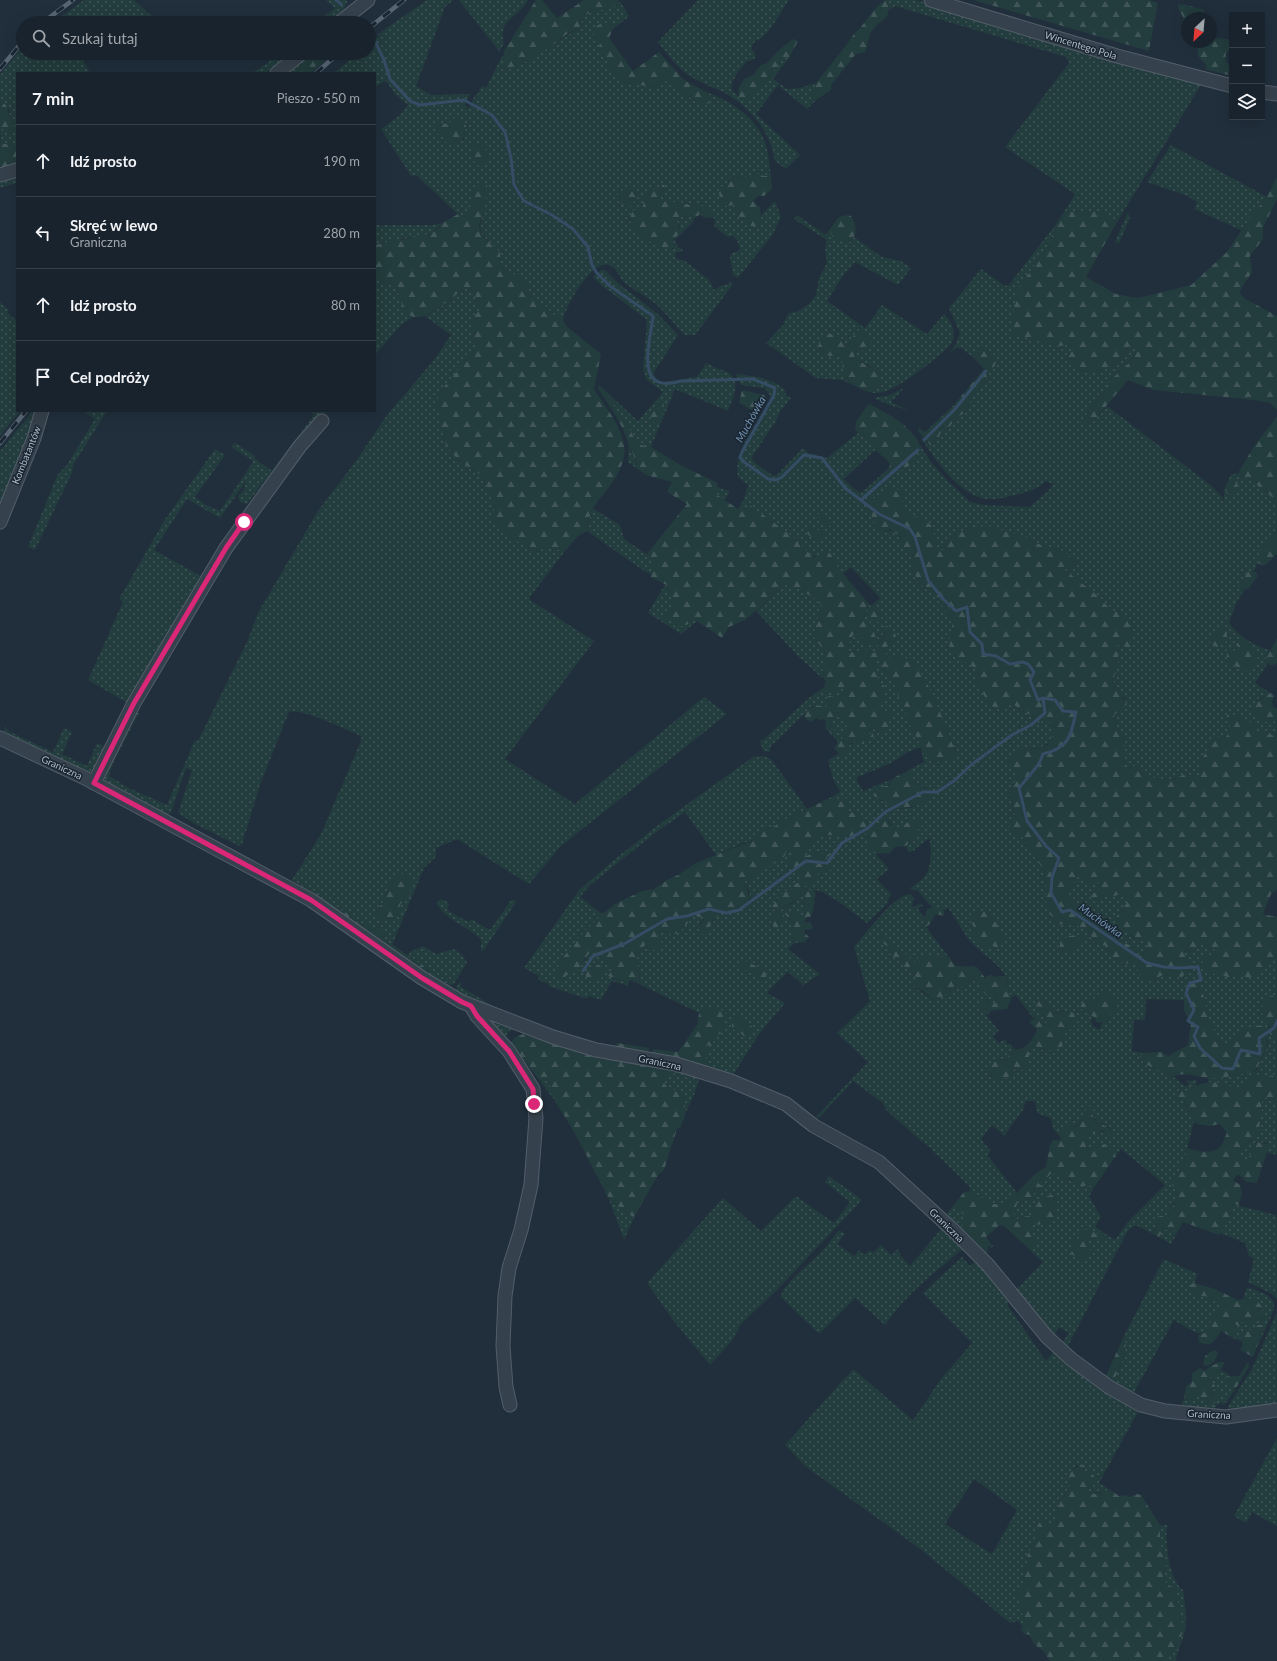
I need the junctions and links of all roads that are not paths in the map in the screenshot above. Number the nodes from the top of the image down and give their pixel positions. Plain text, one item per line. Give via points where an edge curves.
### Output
1 (931, 0) edge
2 (363, 1) edge
3 (347, 16) edge
4 (293, 60) edge
5 (278, 72) edge
6 (1229, 85) edge
7 (1265, 92) edge
8 (1277, 94) edge
9 (16, 170) edge
10 (0, 175) edge
11 (42, 412) edge
12 (322, 421) dead end
13 (0, 522) edge
14 (0, 738) edge
15 (94, 783) junction
16 (471, 1006) junction
17 (510, 1405) dead end
18 (1277, 1410) edge

1 - 6 street, Wincentego Pola via 1117,56
2 - 3 street
4 - 5 street
7 - 8 street
9 - 10 street
11 - 13 street, Kombatantów via 34,438
12 - 15 street via 300,446 226,548 134,703
14 - 15 street, Graniczna
15 - 16 street, Graniczna via 311,900 422,978
16 - 17 street via 509,1051 533,1089 536,1118 531,1185 504,1296 503,1346
16 - 18 street, Graniczna via 553,1037 596,1050 676,1064 731,1081 786,1104 814,1126 880,1162 988,1265 1047,1337 1071,1359 1109,1387 1141,1405 1226,1417

